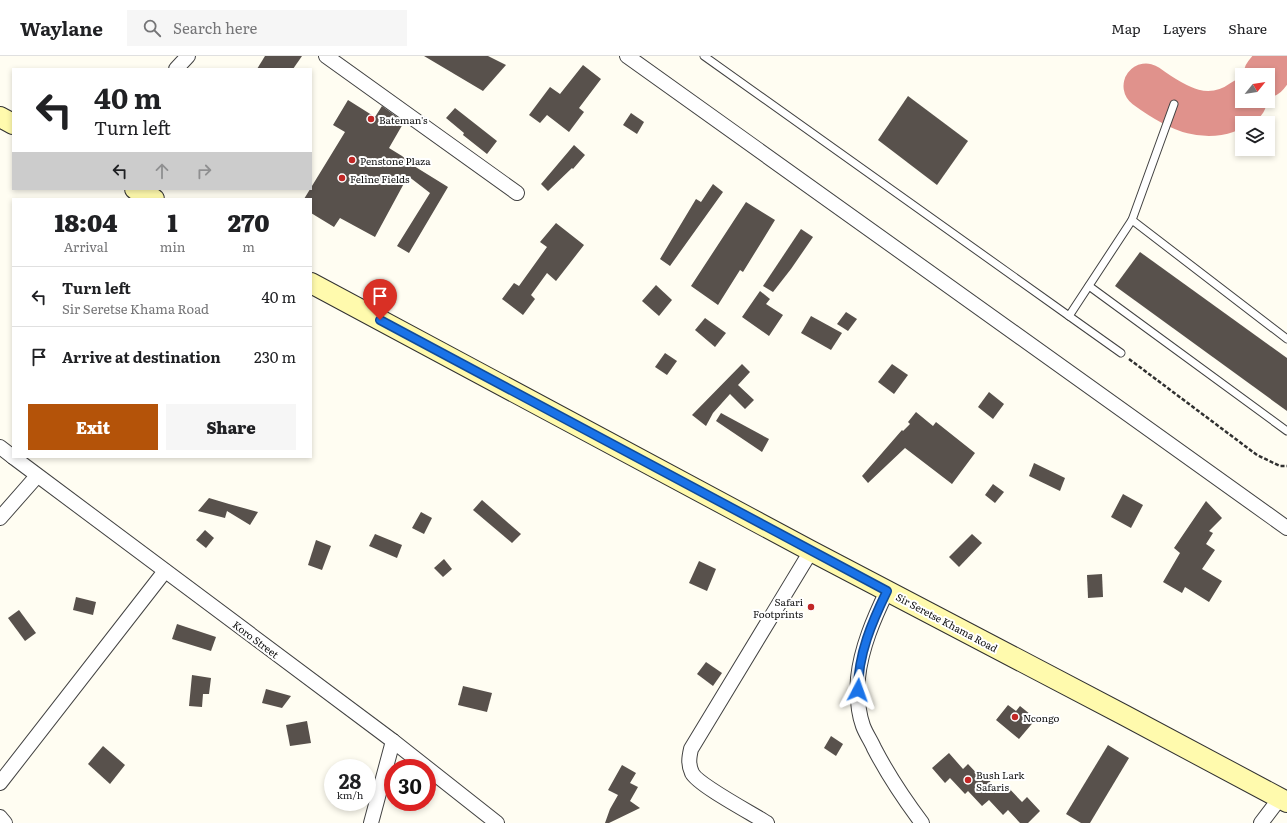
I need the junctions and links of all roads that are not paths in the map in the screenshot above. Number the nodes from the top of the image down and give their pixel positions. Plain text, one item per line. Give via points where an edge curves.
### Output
1 (188, 56) edge
2 (326, 56) edge
3 (627, 56) edge
4 (704, 56) edge
5 (177, 68) edge
6 (1174, 104) dead end
7 (0, 117) edge
8 (12, 123) edge
9 (137, 190) edge
10 (517, 193) dead end
11 (152, 198) edge
12 (1132, 220) junction
13 (312, 284) edge
14 (1089, 286) junction
15 (1069, 316) junction
16 (1287, 339) edge
17 (1121, 353) road end
18 (1287, 431) edge
19 (0, 447) edge
20 (12, 456) edge
21 (14, 458) edge
22 (38, 476) junction
23 (0, 518) edge
24 (1287, 528) edge
25 (811, 551) junction
26 (165, 571) junction
27 (887, 591) junction
28 (393, 741) junction
29 (0, 783) edge
30 (1283, 800) edge
31 (0, 818) edge
32 (5, 823) edge
33 (371, 823) edge
34 (497, 823) edge
35 (767, 823) edge
36 (922, 823) edge
37 (1261, 823) edge

1 - 5 street
2 - 10 street
3 - 24 street
4 - 15 lane
6 - 12 lane
7 - 8 main road
9 - 11 main road
12 - 14 lane
12 - 16 lane
13 - 25 main road, Sir Seretse Khama Road
14 - 15 lane
14 - 18 lane
15 - 17 lane
19 - 20 street, Koro Street
21 - 22 street, Koro Street
22 - 23 street
22 - 26 street, Koro Street
25 - 27 main road, Sir Seretse Khama Road
25 - 35 street via 691,749 688,763 693,775 705,786
26 - 28 street, Koro Street
26 - 29 street
27 - 30 main road, Sir Seretse Khama Road
27 - 36 street via 873,619 866,641 858,677 858,702 863,726 882,762 903,799
28 - 33 street
28 - 34 street, Koro Street
30 - 37 street
31 - 32 street

